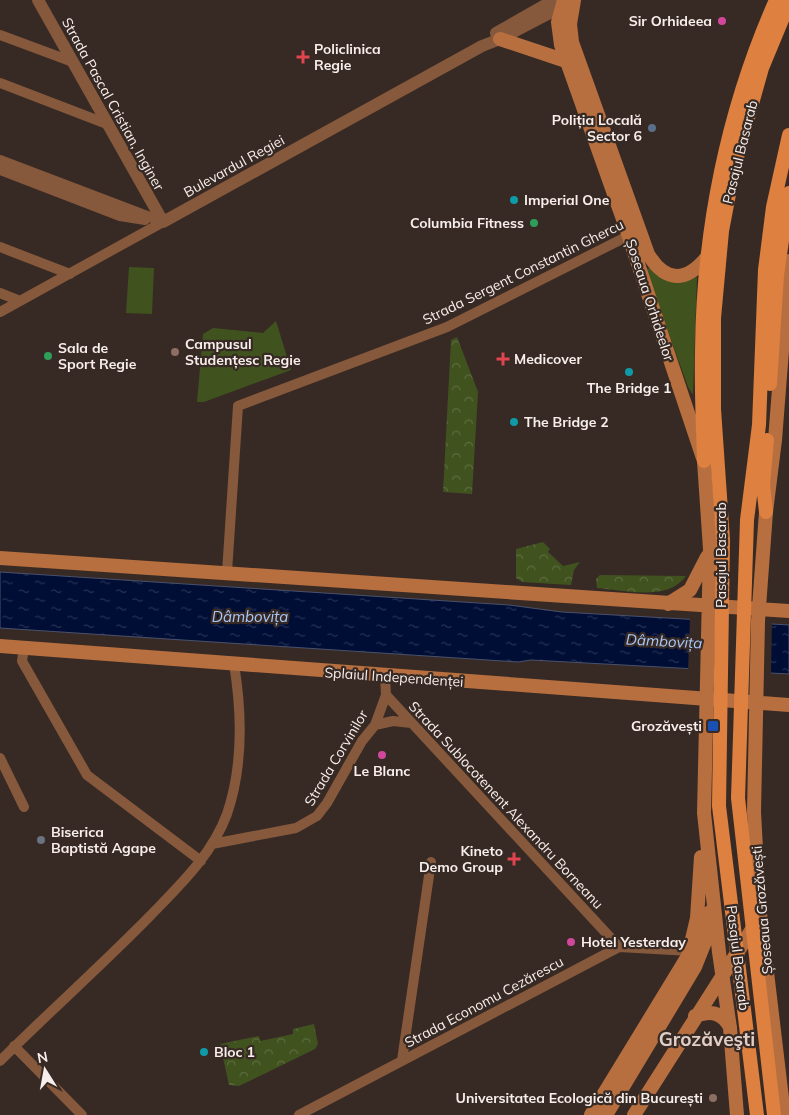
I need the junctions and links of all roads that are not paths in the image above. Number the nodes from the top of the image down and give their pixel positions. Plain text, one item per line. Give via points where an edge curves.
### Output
1 (38, 0) edge
2 (574, 0) edge
3 (776, 0) edge
4 (560, 2) edge
5 (789, 3) edge
6 (0, 35) edge
7 (500, 40) junction
8 (482, 46) junction
9 (566, 61) junction
10 (73, 62) junction
11 (0, 83) edge
12 (107, 124) junction
13 (789, 136) edge
14 (0, 160) edge
15 (0, 170) edge
16 (789, 193) edge
17 (162, 222) junction
18 (634, 233) junction
19 (0, 247) edge
20 (708, 250) junction
21 (784, 260) edge
22 (70, 274) junction
23 (0, 293) edge
24 (20, 301) junction
25 (0, 312) edge
26 (704, 461) junction
27 (710, 549) junction
28 (0, 558) edge
29 (227, 572) junction
30 (667, 604) junction
31 (789, 611) edge
32 (709, 613) junction
33 (759, 615) junction
34 (0, 646) edge
35 (24, 648) junction
36 (234, 664) junction
37 (385, 677) junction
38 (386, 695) junction
39 (707, 700) junction
40 (756, 703) junction
41 (789, 705) edge
42 (411, 723) junction
43 (374, 725) junction
44 (0, 758) edge
45 (719, 806) junction
46 (24, 807) dead end
47 (704, 814) junction
48 (212, 844) junction
49 (200, 861) junction
50 (430, 862) dead end
51 (759, 905) junction
52 (619, 947) junction
53 (690, 951) junction
54 (722, 974) junction
55 (695, 1016) junction
56 (730, 1028) junction
57 (14, 1046) junction
58 (402, 1060) junction
59 (0, 1061) edge
60 (82, 1115) edge
61 (299, 1115) edge
62 (592, 1115) edge
63 (606, 1115) edge
64 (634, 1115) edge
65 (737, 1115) edge
66 (757, 1115) edge
67 (774, 1115) edge
68 (784, 1115) edge

1 - 10 street, Strada Pascal Cristian, Inginer
2 - 4 street, Bulevardul Regiei
2 - 18 main road, Șoseaua Orhideelor via 570,24 572,42
3 - 20 main road via 738,103 719,182
4 - 7 street, Bulevardul Regiei
4 - 8 street, Bulevardul Regiei via 499,30
4 - 9 main road, Șoseaua Orhideelor via 558,34
5 - 45 main road, Pasajul Basarab via 762,68 743,130 727,204 717,280 713,384 723,540
6 - 10 street
7 - 8 street, Bulevardul Regiei
7 - 9 main road
8 - 17 street, Bulevardul Regiei
9 - 18 main road, Șoseaua Orhideelor
10 - 12 street, Strada Pascal Cristian, Inginer
11 - 12 street
12 - 17 street, Strada Pascal Cristian, Inginer
13 - 67 main road, Pasajul Basarab via 773,207 765,270 759,425 747,520 738,798
14 - 17 street
15 - 17 street via 120,216
16 - 21 main road
17 - 22 street, Bulevardul Regiei
18 - 20 main road, Șoseaua Orhideelor via 655,266 665,274 680,276 692,272
18 - 26 main road, Șoseaua Orhideelor
18 - 29 street, Strada Sergent Constantin Ghercu via 447,327 238,406
19 - 22 street
20 - 26 main road via 702,351
21 - 33 main road via 763,485 766,512
22 - 24 street, Bulevardul Regiei
23 - 24 street
24 - 25 street, Bulevardul Regiei
26 - 27 main road, Șoseaua Orhideelor
27 - 30 main road via 690,590
27 - 32 main road, Șoseaua Orhideelor
28 - 29 main road
29 - 30 main road
30 - 32 main road
31 - 33 main road
32 - 33 main road
32 - 39 main road, Șoseaua Orhideelor
33 - 40 main road, Șoseaua Grozăvești
34 - 35 main road, Splaiul Independenței
35 - 36 main road, Splaiul Independenței
35 - 49 street via 22,661 82,770
36 - 37 main road, Splaiul Independenței
36 - 48 street via 238,757 226,815
37 - 38 street
37 - 39 main road, Splaiul Independenței
38 - 42 street, Strada Sublocotenent Alexandru Borneanu
38 - 43 street, Strada Corvinilor
39 - 40 main road, Splaiul Independenței
39 - 47 main road
40 - 41 main road, Splaiul Independenței
40 - 51 main road, Șoseaua Grozăvești via 754,812
42 - 43 street via 393,721
42 - 52 street, Strada Sublocotenent Alexandru Borneanu
43 - 48 street, Strada Corvinilor via 327,804 313,820 296,828
44 - 46 street
45 - 63 main road via 709,916 701,954
45 - 66 main road, Pasajul Basarab
47 - 53 main road via 697,918
47 - 54 main road
48 - 49 street
49 - 57 street via 190,876 115,952
50 - 58 street
51 - 54 main road via 751,932
51 - 68 main road, Șoseaua Grozăvești
52 - 53 street
52 - 58 street, Strada Economu Cezărescu
53 - 62 main road
54 - 55 main road
54 - 56 main road
55 - 56 main road via 717,1013
55 - 64 main road
56 - 65 main road
57 - 59 street
57 - 60 street
58 - 61 street, Strada Economu Cezărescu

